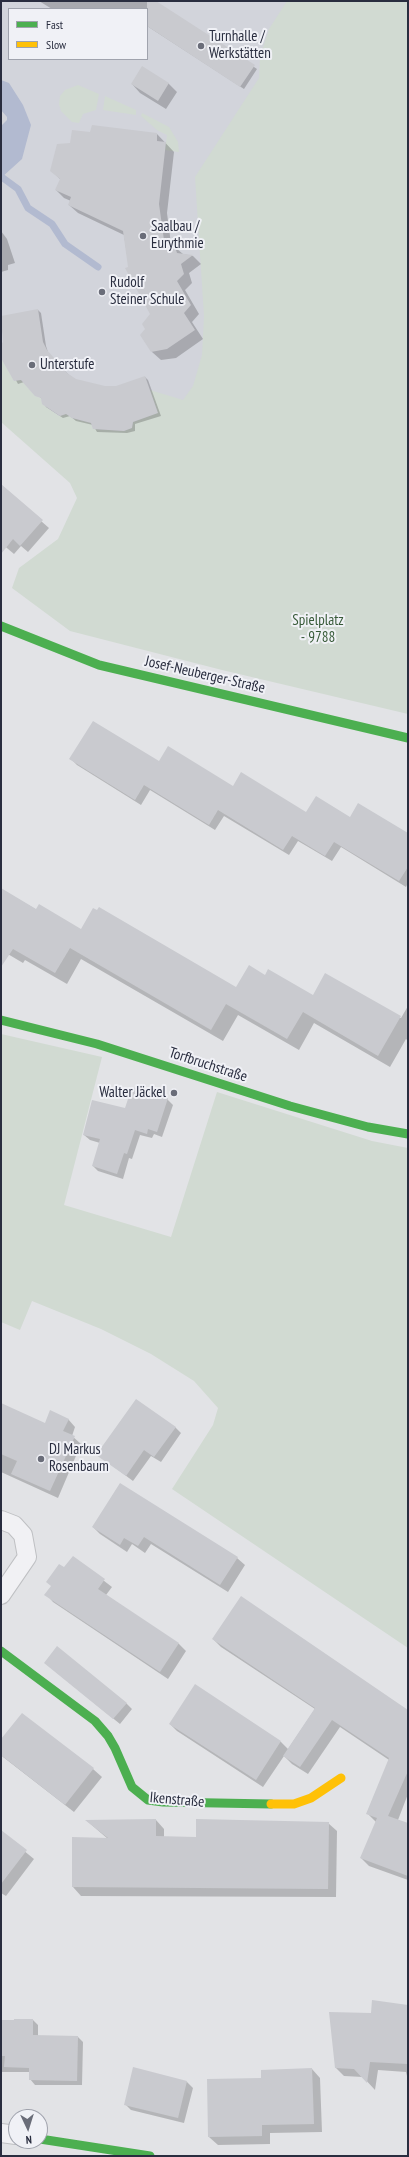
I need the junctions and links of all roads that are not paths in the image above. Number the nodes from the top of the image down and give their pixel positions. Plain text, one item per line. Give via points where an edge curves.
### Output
1 (1, 626) edge
2 (408, 738) edge
3 (1, 1020) edge
4 (408, 1134) edge
5 (1, 1520) edge
6 (1, 1595) edge
7 (1, 1652) edge
8 (341, 1778) dead end
9 (48, 2141) edge
10 (87, 2151) edge
11 (150, 2156) edge

1 - 2 street, Josef-Neuberger-Straße via 99,665
3 - 4 street, Torfbruchstraße via 97,1044 297,1108 368,1127
5 - 6 street via 14,1525 23,1536 27,1557
7 - 8 street, Ikenstraße via 95,1721 115,1748 132,1787 148,1800 294,1804 311,1798
9 - 10 street
10 - 11 street

